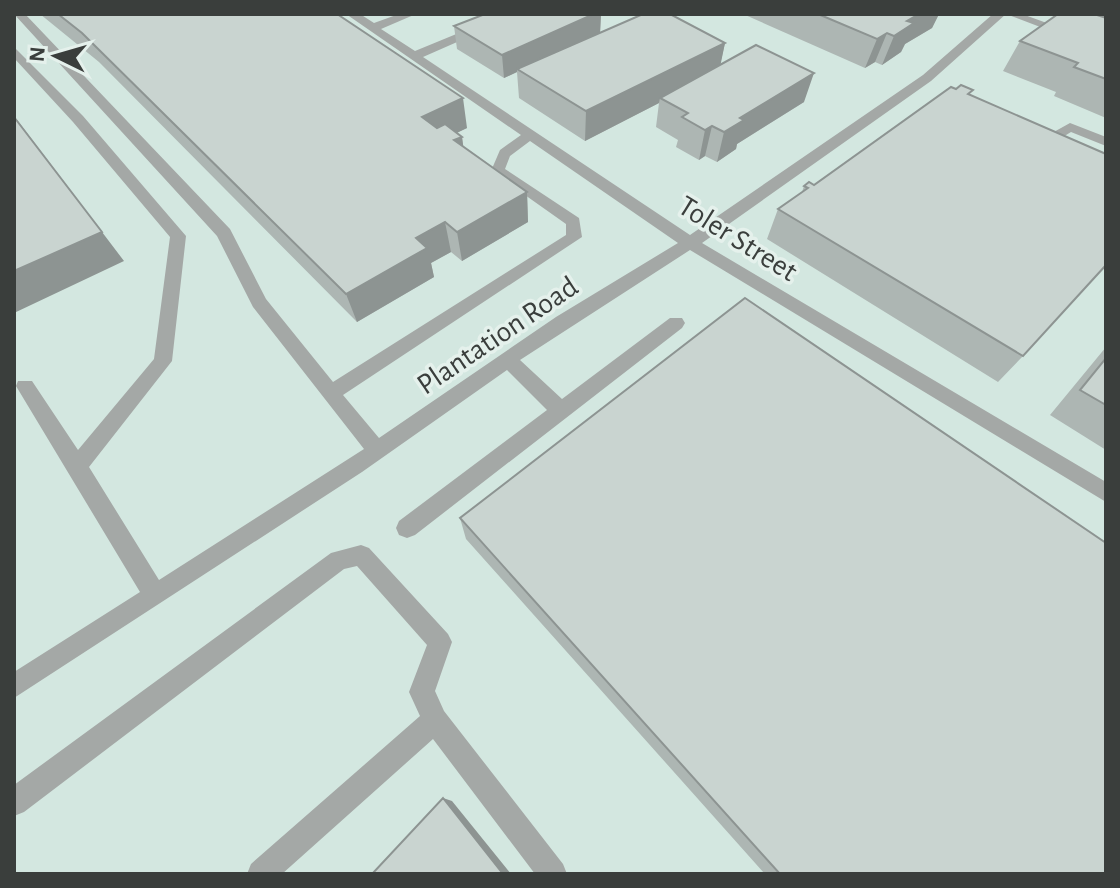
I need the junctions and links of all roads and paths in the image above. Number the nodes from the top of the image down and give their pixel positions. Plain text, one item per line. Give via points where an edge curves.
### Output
1 (19, 14) edge
2 (352, 14) edge
3 (410, 14) edge
4 (515, 14) edge
5 (1077, 14) edge
6 (1000, 15) edge
7 (372, 28) junction
8 (14, 51) edge
9 (414, 56) junction
10 (1027, 128) edge
11 (531, 135) junction
12 (1106, 142) edge
13 (690, 243) junction
14 (676, 323) dead end
15 (508, 360) junction
16 (25, 386) dead end
17 (330, 394) junction
18 (561, 411) junction
19 (377, 451) junction
20 (77, 466) junction
21 (1106, 493) edge
22 (407, 528) dead end
23 (155, 595) junction
24 (14, 686) edge
25 (435, 720) junction
26 (14, 802) edge
27 (261, 874) edge
28 (553, 874) edge

1 - 17 street via 224,233 259,303
2 - 7 street, Toler Street
3 - 7 street
4 - 9 street
5 - 6 street via 1056,30
6 - 13 street, Plantation Road via 925,87
7 - 9 street, Toler Street
8 - 20 street via 178,236 163,361
9 - 11 street, Toler Street
10 - 12 street via 1053,139 1070,127
11 - 13 street, Toler Street
11 - 17 street via 505,151 498,171 574,222 574,237
13 - 15 street, Plantation Road
13 - 21 street, Toler Street
14 - 18 street
15 - 18 street
15 - 19 street, Plantation Road
16 - 20 street
17 - 19 street
18 - 22 street
19 - 23 street, Plantation Road
20 - 23 street
23 - 24 street, Plantation Road
25 - 26 street via 422,692 440,642 361,555 339,560
25 - 27 street
25 - 28 street

